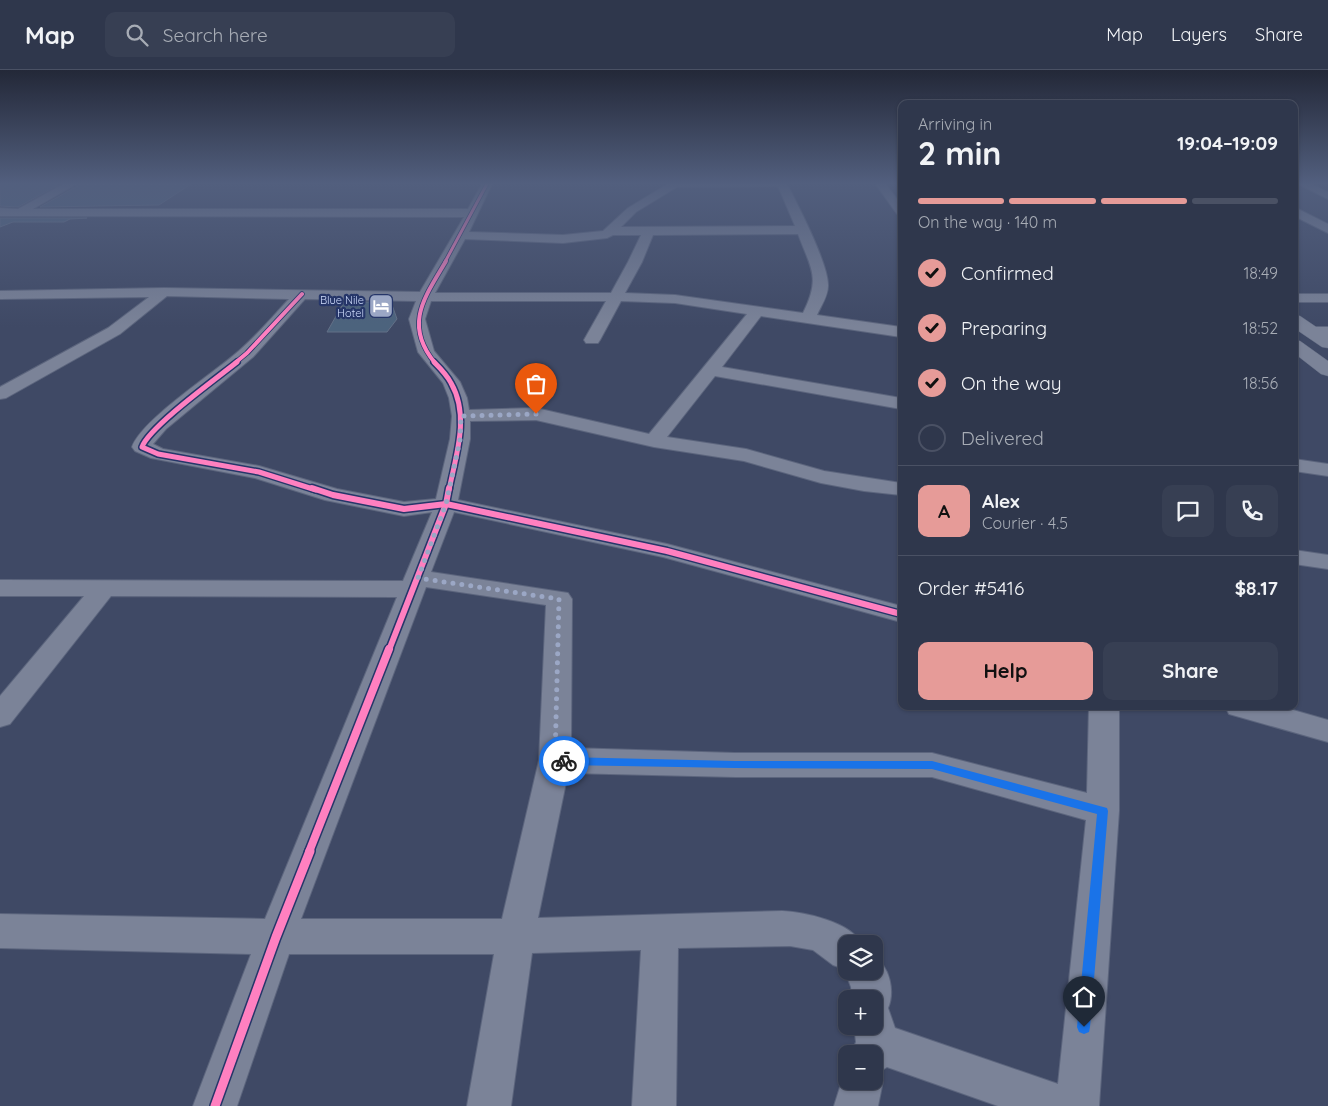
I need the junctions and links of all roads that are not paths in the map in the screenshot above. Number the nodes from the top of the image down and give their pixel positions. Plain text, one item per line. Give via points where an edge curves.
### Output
1 (463, 230) edge
2 (776, 230) edge
3 (803, 230) edge
4 (611, 231) joint
5 (648, 232) junction
6 (461, 235) junction
7 (164, 292) junction
8 (302, 294) junction
9 (0, 295) edge
10 (425, 297) junction
11 (614, 298) junction
12 (1298, 298) edge
13 (1328, 298) edge
14 (757, 311) junction
15 (808, 318) junction
16 (1298, 322) edge
17 (898, 332) edge
18 (1320, 332) edge
19 (592, 340) dead end
20 (1328, 343) edge
21 (1298, 349) edge
22 (711, 370) junction
23 (1328, 370) edge
24 (0, 394) edge
25 (898, 403) edge
26 (461, 416) junction
27 (654, 441) junction
28 (1298, 466) edge
29 (1328, 470) edge
30 (898, 489) edge
31 (446, 504) junction
32 (1298, 557) edge
33 (1328, 562) edge
34 (416, 583) junction
35 (0, 588) edge
36 (104, 588) junction
37 (898, 613) edge
38 (1104, 710) edge
39 (1253, 710) edge
40 (0, 716) edge
41 (1328, 731) edge
42 (555, 760) junction
43 (1103, 811) junction
44 (0, 931) edge
45 (660, 931) junction
46 (276, 936) junction
47 (516, 936) junction
48 (838, 943) edge
49 (874, 1039) edge
50 (859, 1090) edge
51 (216, 1106) edge
52 (489, 1106) edge
53 (654, 1106) edge
54 (856, 1106) edge
55 (1058, 1106) edge
56 (1077, 1106) edge

1 - 6 street
2 - 5 street
3 - 15 street via 821,286
4 - 5 street
4 - 6 street via 563,239
5 - 11 street
6 - 10 street
7 - 8 street
7 - 9 street
7 - 24 street via 114,331
8 - 10 street
8 - 31 street via 252,348 159,425 142,447 158,454 259,472 333,495 404,510
10 - 11 street
10 - 26 street via 417,319 426,352 451,382
11 - 14 street via 664,298
11 - 19 street
12 - 13 street
14 - 15 street
14 - 22 street
15 - 17 street
16 - 18 street
18 - 20 street
21 - 23 street
22 - 25 street
22 - 27 street
26 - 27 street via 536,414
26 - 31 street via 460,440
27 - 30 street via 746,455 821,477
28 - 29 street
31 - 34 street
31 - 37 street via 667,551
32 - 33 street
34 - 36 street
34 - 42 street via 559,599
34 - 46 street
35 - 36 street
36 - 40 street
38 - 43 street
39 - 41 street
42 - 43 street via 932,765
42 - 47 street
43 - 56 street
44 - 46 street
45 - 47 street
45 - 48 street via 799,928
45 - 53 street
46 - 47 street
46 - 51 street
47 - 52 street
49 - 55 street
50 - 54 street

